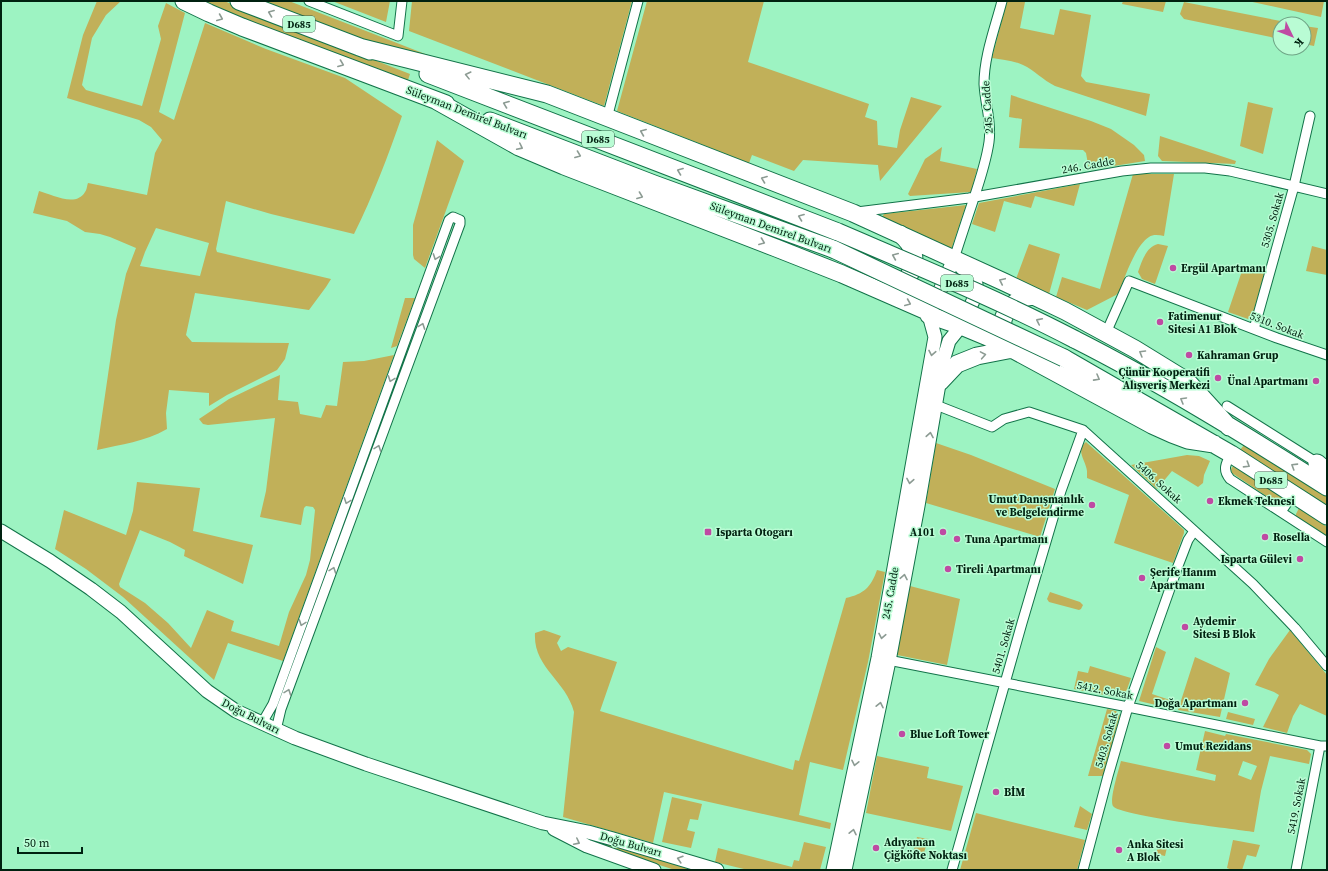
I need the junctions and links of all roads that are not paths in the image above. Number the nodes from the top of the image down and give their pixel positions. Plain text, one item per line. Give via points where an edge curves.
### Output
1 (184, 1) edge
2 (239, 1) edge
3 (309, 1) edge
4 (402, 1) edge
5 (638, 1) edge
6 (1002, 1) edge
7 (359, 47) junction
8 (437, 101) junction
9 (1310, 116) dead end
10 (607, 118) junction
11 (1294, 186) junction
12 (1327, 194) edge
13 (974, 197) junction
14 (853, 213) junction
15 (900, 234) junction
16 (954, 259) junction
17 (874, 288) junction
18 (1033, 296) junction
19 (929, 315) junction
20 (961, 326) junction
21 (1254, 329) junction
22 (1106, 333) junction
23 (1013, 350) junction
24 (1327, 355) edge
25 (940, 382) junction
26 (936, 404) junction
27 (1227, 406) dead end
28 (1229, 427) junction
29 (1083, 430) junction
30 (1214, 444) junction
31 (1231, 454) junction
32 (1324, 468) edge
33 (1327, 487) edge
34 (1293, 494) junction
35 (1281, 512) junction
36 (1327, 516) edge
37 (1, 531) edge
38 (1194, 531) junction
39 (1327, 542) edge
40 (883, 659) junction
41 (1327, 666) edge
42 (1004, 683) junction
43 (1128, 707) junction
44 (262, 723) junction
45 (276, 730) junction
46 (1324, 746) edge
47 (543, 823) junction
48 (654, 870) edge
49 (717, 870) edge
50 (832, 870) edge
51 (845, 870) edge
52 (952, 870) edge
53 (1083, 870) edge
54 (1296, 870) edge

1 -> 8 highway, Süleyman Demirel Bulvarı / D685 via 242,27
7 -> 2 highway, Süleyman Demirel Bulvarı / D685
3 - 4 street via 398,36
5 - 10 street
6 - 13 street, 245. Cadde via 989,46 985,71 990,131 985,162
10 -> 7 highway via 547,94
28 -> 7 highway, Süleyman Demirel Bulvarı / D685, bridge via 1137,373 1039,321 949,279 838,232
8 -> 17 highway via 519,147
8 -> 30 highway, Süleyman Demirel Bulvarı / D685, bridge via 833,249 1064,358
9 - 11 street, 5305. Sokak
14 -> 10 highway
11 - 12 street, 246. Cadde
11 - 13 street, 246. Cadde via 1218,169 1151,168
11 - 21 street, 5305. Sokak
13 - 14 street, 246. Cadde
13 - 16 street, 245. Cadde
14 - 15 highway
15 - 16 highway
15 - 17 highway via 913,252 914,264 910,275 902,284 891,289
18 -> 16 highway
16 - 19 street
16 - 20 street, 245. Cadde via 976,284 973,301
17 -> 19 highway via 929,312
18 - 22 highway
18 - 23 highway via 1015,302 1004,316 1004,334
19 - 20 highway
19 -> 40 street, 245. Cadde via 935,337
20 - 23 highway
20 - 25 street, 245. Cadde via 949,341
21 - 22 street, 5310. Sokak via 1129,281
21 - 24 street, 5310. Sokak
28 -> 22 highway via 1187,381
25 -> 23 highway via 957,364 977,356
23 - 30 highway via 1165,431 1188,440
25 - 26 street, 245. Cadde
26 - 29 street, 5406. Sokak via 992,427 1004,419 1029,412
40 -> 26 street, 245. Cadde via 918,506
27 - 32 street
33 -> 28 highway, Süleyman Demirel Bulvarı / D685
29 - 38 street, 5406. Sokak
29 - 42 street, 5401. Sokak via 1061,491
30 - 31 highway, Süleyman Demirel Bulvarı / D685
31 -> 34 highway, Süleyman Demirel Bulvarı / D685
31 - 35 street via 1224,468 1228,477
34 - 35 street
34 - 36 highway, Süleyman Demirel Bulvarı / D685
35 - 39 street
37 - 44 street, Doğu Bulvarı via 92,589 121,612 207,691 236,711
38 - 41 street, 5406. Sokak via 1277,608
38 - 43 street, 5403. Sokak via 1178,566
40 - 42 street, 5412. Sokak
40 -> 50 street, 245. Cadde
51 -> 40 street, 245. Cadde
42 - 43 street, 5412. Sokak
42 - 52 street, 5401. Sokak
43 - 46 street, 5412. Sokak
43 - 53 street, 5403. Sokak
44 - 45 street, Doğu Bulvarı
45 -> 44 street via 284,702 460,224 458,218 452,217 449,220 275,697
45 - 47 street, Doğu Bulvarı via 366,764
46 - 54 street, 5419. Sokak
47 -> 48 street, Doğu Bulvarı via 587,846
49 -> 47 street, Doğu Bulvarı via 607,837

